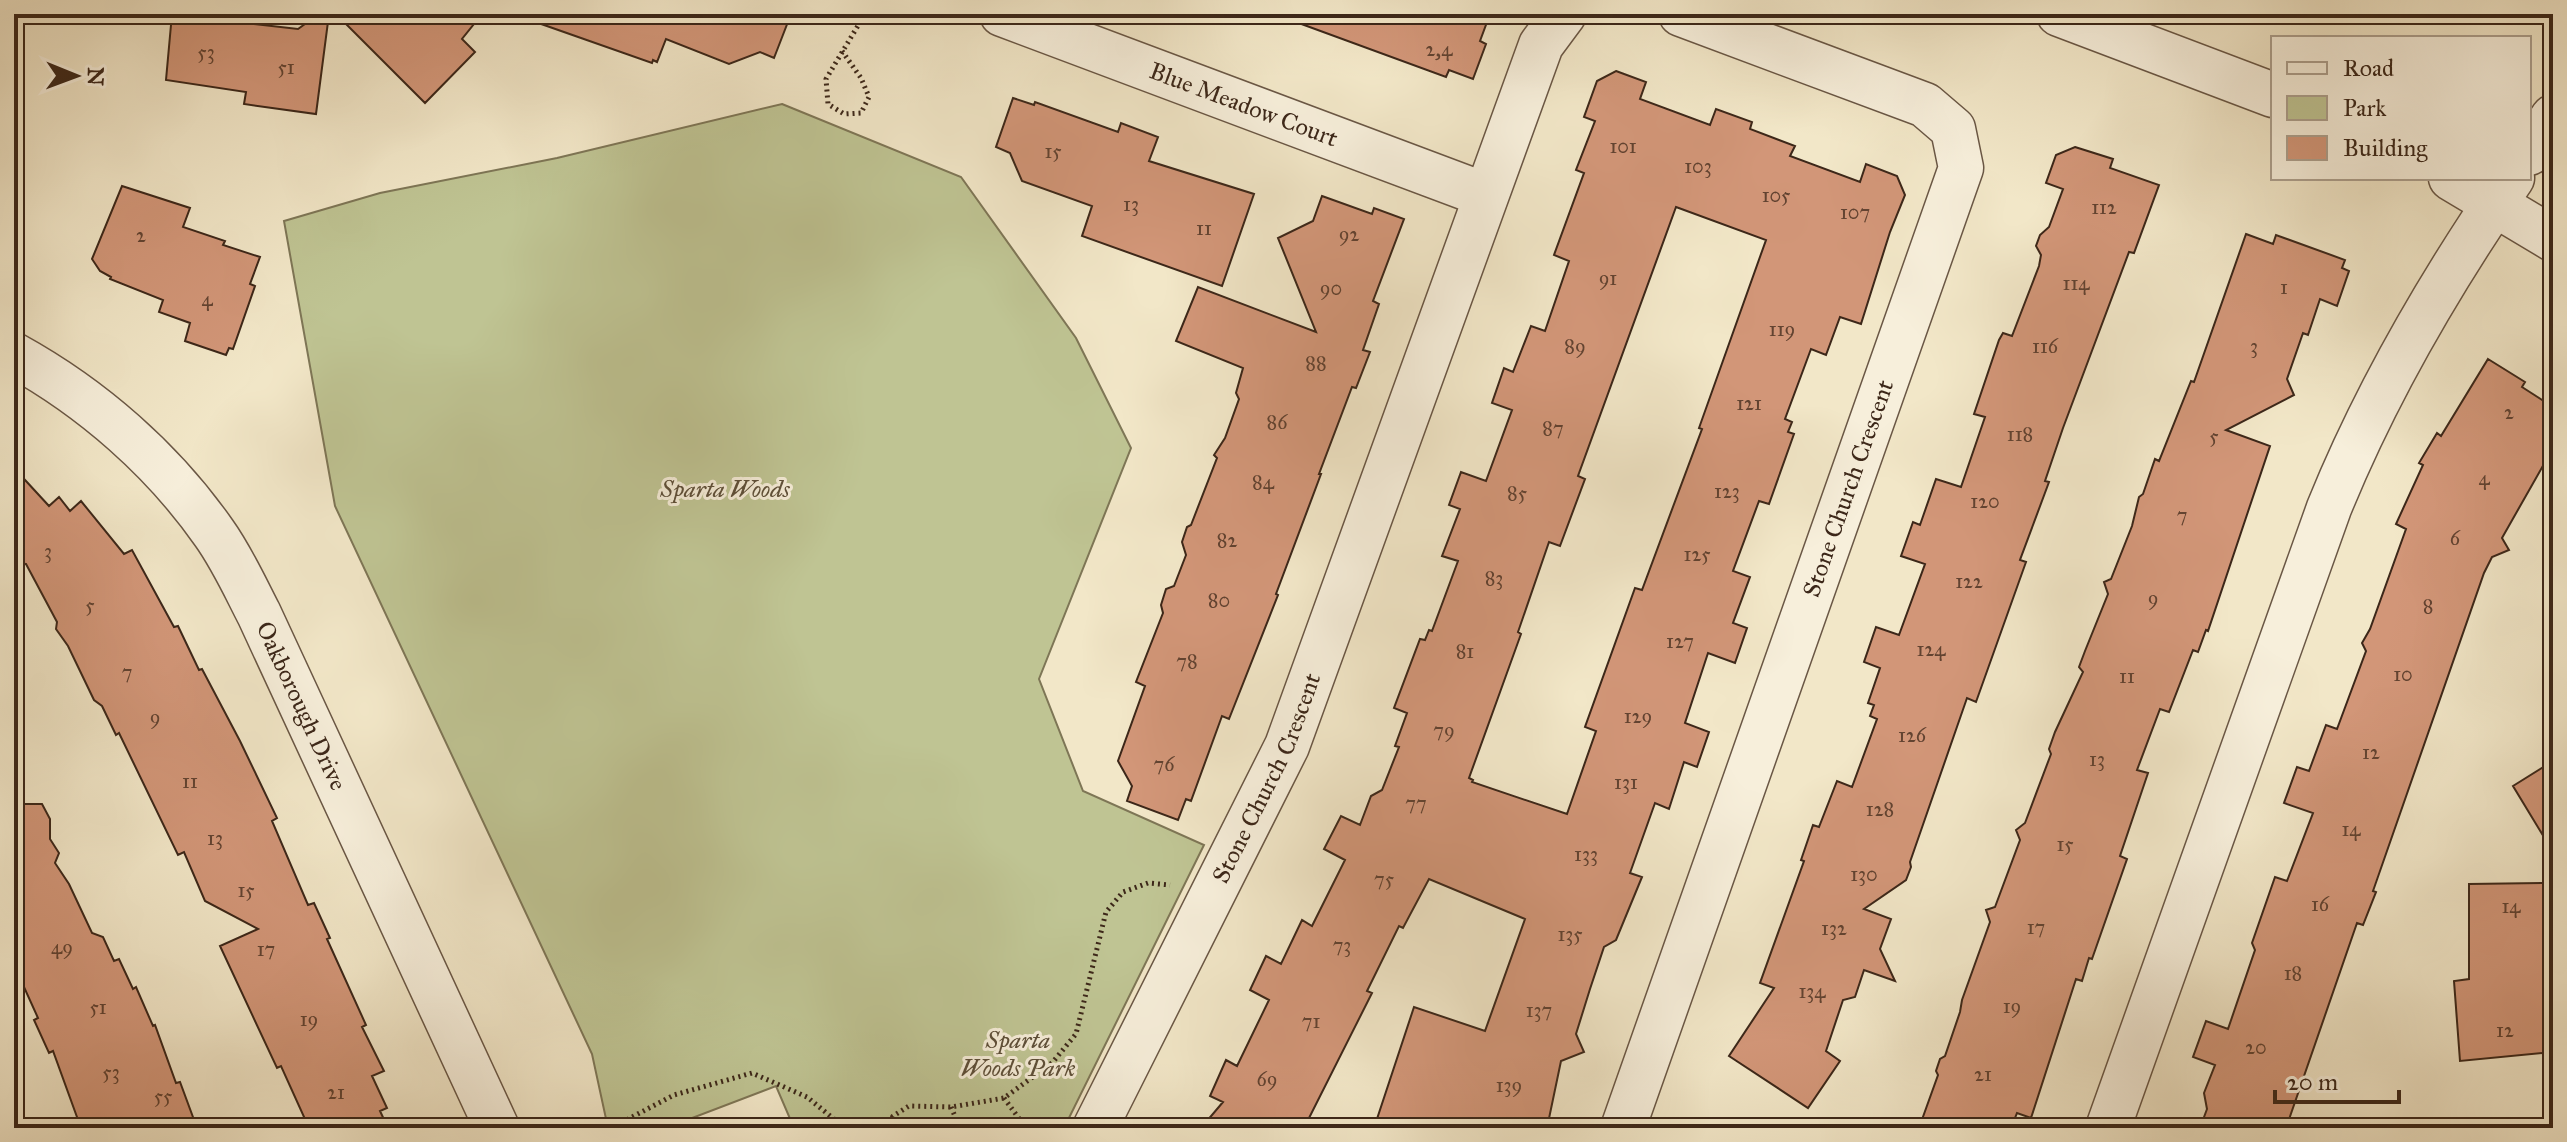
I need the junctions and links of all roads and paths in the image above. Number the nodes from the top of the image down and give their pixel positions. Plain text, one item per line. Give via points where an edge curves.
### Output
1 (865, 14) edge
2 (1002, 14) edge
3 (1564, 14) edge
4 (1681, 14) edge
5 (2059, 14) edge
6 (842, 51) junction
7 (2271, 94) edge
8 (2553, 117) edge
9 (2531, 150) edge
10 (2460, 180) edge
11 (2504, 190) edge
12 (1485, 195) junction
13 (2553, 239) edge
14 (14, 355) edge
15 (1179, 886) dead end
16 (1004, 1098) junction
17 (951, 1107) junction
18 (497, 1128) edge
19 (611, 1128) edge
20 (845, 1128) edge
21 (886, 1128) edge
22 (960, 1128) edge
23 (1026, 1128) edge
24 (1095, 1128) edge
25 (1623, 1128) edge
26 (2108, 1128) edge

1 - 6 path
2 - 12 street, Blue Meadow Court
3 - 12 street, Stone Church Crescent via 1541,45
4 - 25 street, Stone Church Crescent via 1925,105 1953,129 1961,168
5 - 7 street
6 - 6 path via 826,79 828,104 844,114 861,113 869,97
8 - 9 street
10 - 11 street
11 - 13 street
11 - 26 street via 2356,442
12 - 24 street, Stone Church Crescent via 1287,746
14 - 18 street, Oakborough Drive via 74,393 137,445 216,536 259,614
15 - 16 path via 1148,883 1123,892 1106,912 1076,1034 1052,1063
16 - 17 path
16 - 23 path
17 - 21 path via 909,1106
17 - 22 path
19 - 20 path via 674,1095 752,1073 807,1097

